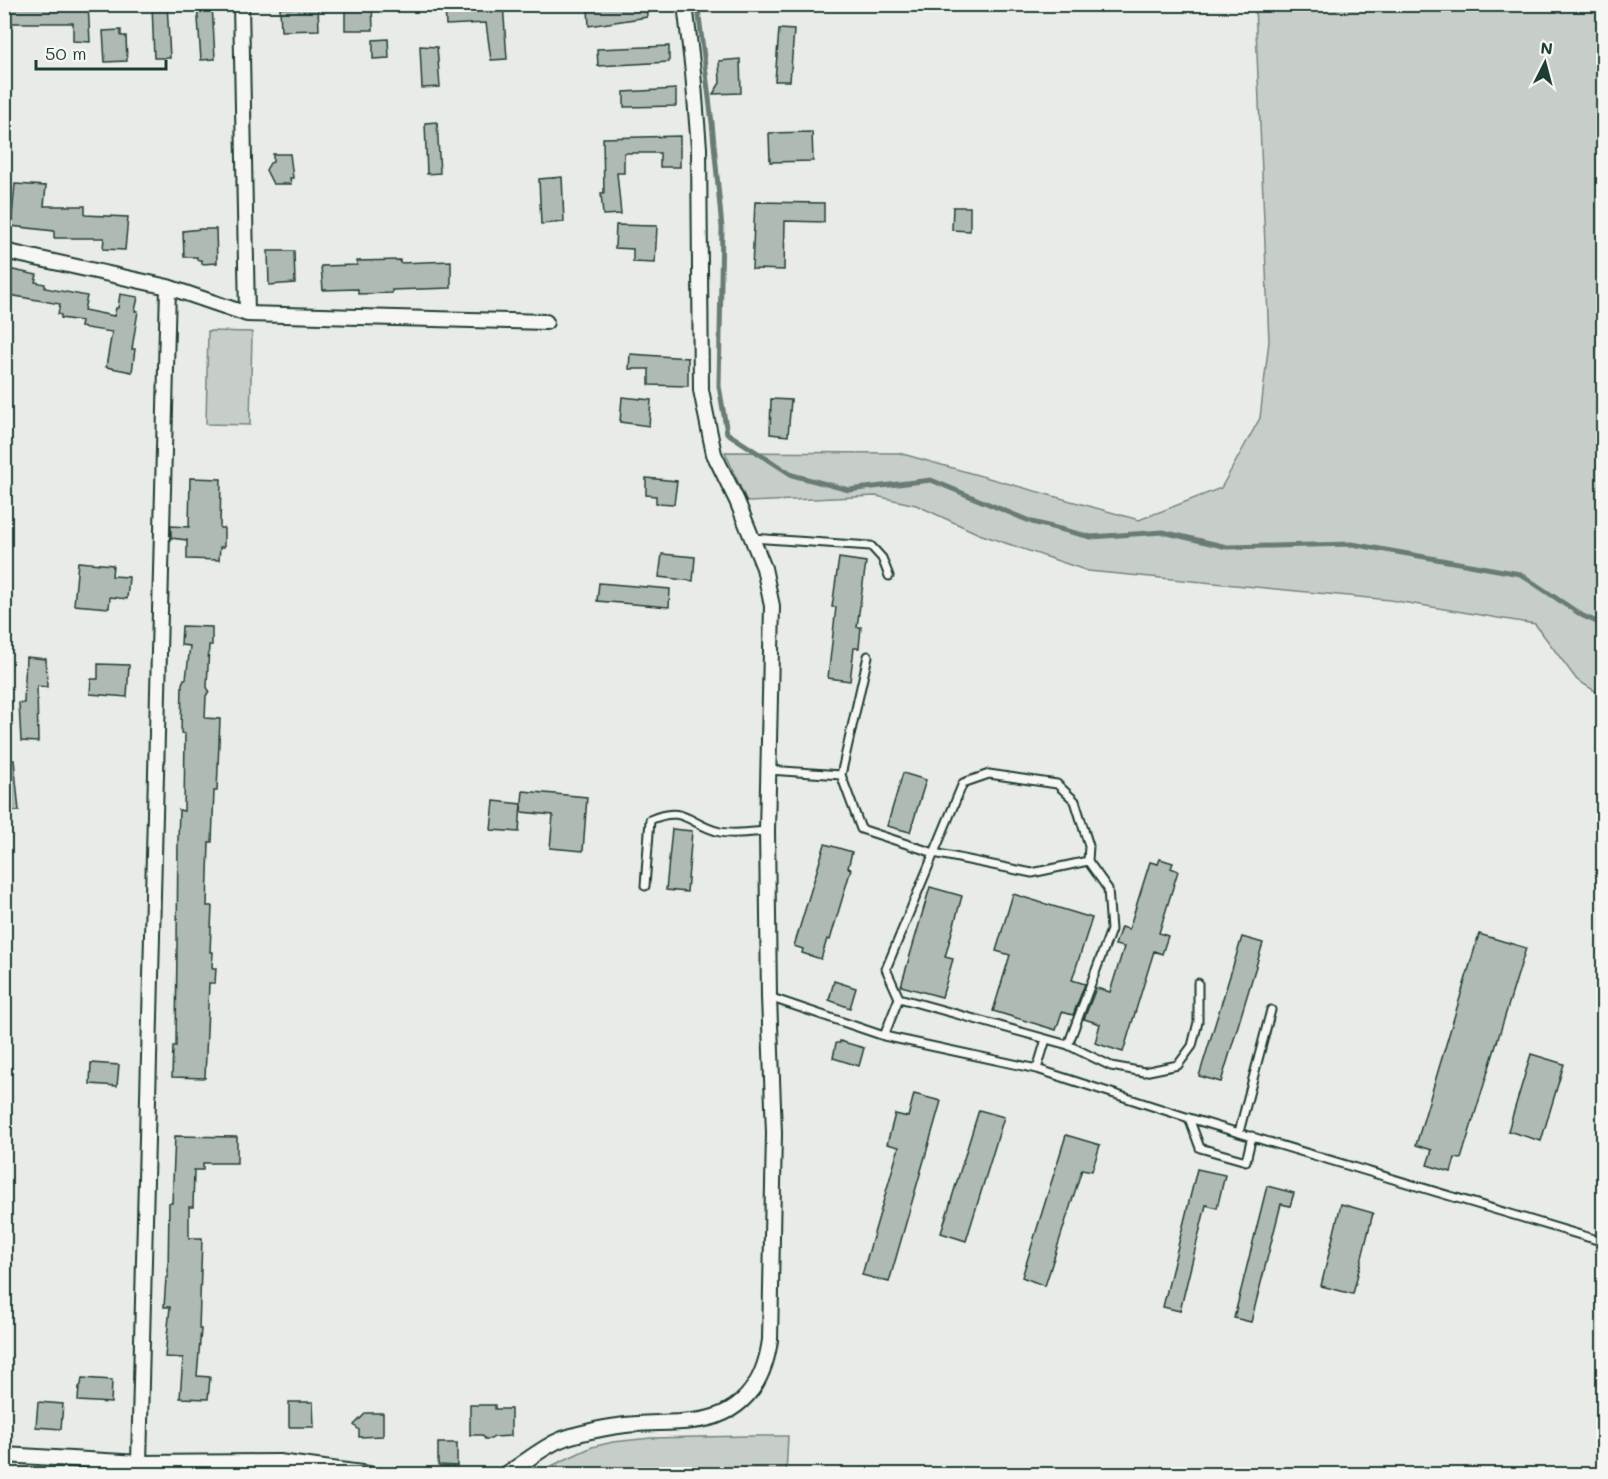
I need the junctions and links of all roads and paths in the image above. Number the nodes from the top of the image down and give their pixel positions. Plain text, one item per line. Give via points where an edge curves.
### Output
1 (241, 4) edge
2 (685, 4) edge
3 (4, 250) edge
4 (168, 287) junction
5 (247, 314) junction
6 (546, 322) dead end
7 (752, 538) junction
8 (889, 576) dead end
9 (868, 656) dead end
10 (769, 770) junction
11 (841, 775) junction
12 (767, 831) junction
13 (934, 853) junction
14 (1088, 861) junction
15 (645, 886) dead end
16 (1198, 983) dead end
17 (769, 997) junction
18 (899, 998) junction
19 (1270, 1010) dead end
20 (884, 1036) junction
21 (1046, 1039) junction
22 (1068, 1045) junction
23 (1037, 1069) junction
24 (1189, 1118) junction
25 (1239, 1132) junction
26 (1252, 1136) junction
27 (1604, 1242) edge
28 (4, 1455) edge
29 (139, 1463) junction
30 (369, 1474) edge
31 (506, 1474) edge

1 - 5 street
2 - 7 street via 699,148 701,390 714,454
3 - 4 street
4 - 5 street
4 - 29 street
5 - 6 street
7 - 8 lane via 871,546 882,558
7 - 10 street via 764,568 772,606
9 - 11 lane
10 - 11 lane
10 - 12 street
11 - 13 lane via 861,829
12 - 15 lane via 720,832 678,813 664,813 650,820
12 - 17 street
13 - 14 lane via 1032,873
13 - 14 lane via 963,783 989,774 1057,784 1075,801 1089,846
13 - 18 lane via 886,969
14 - 22 lane via 1108,889 1111,930
16 - 22 lane via 1198,1022 1192,1046 1178,1065 1144,1072 1111,1066
17 - 20 lane
17 - 31 street via 774,1133 770,1340 767,1359 754,1389 723,1413 695,1421 618,1426 560,1440
18 - 20 lane
18 - 21 lane
19 - 25 lane
20 - 23 lane
21 - 22 lane
21 - 23 lane
23 - 24 lane
24 - 25 lane
24 - 26 lane via 1200,1148 1209,1151 1246,1161
25 - 26 lane
26 - 27 lane
28 - 29 street
29 - 30 street via 279,1462

